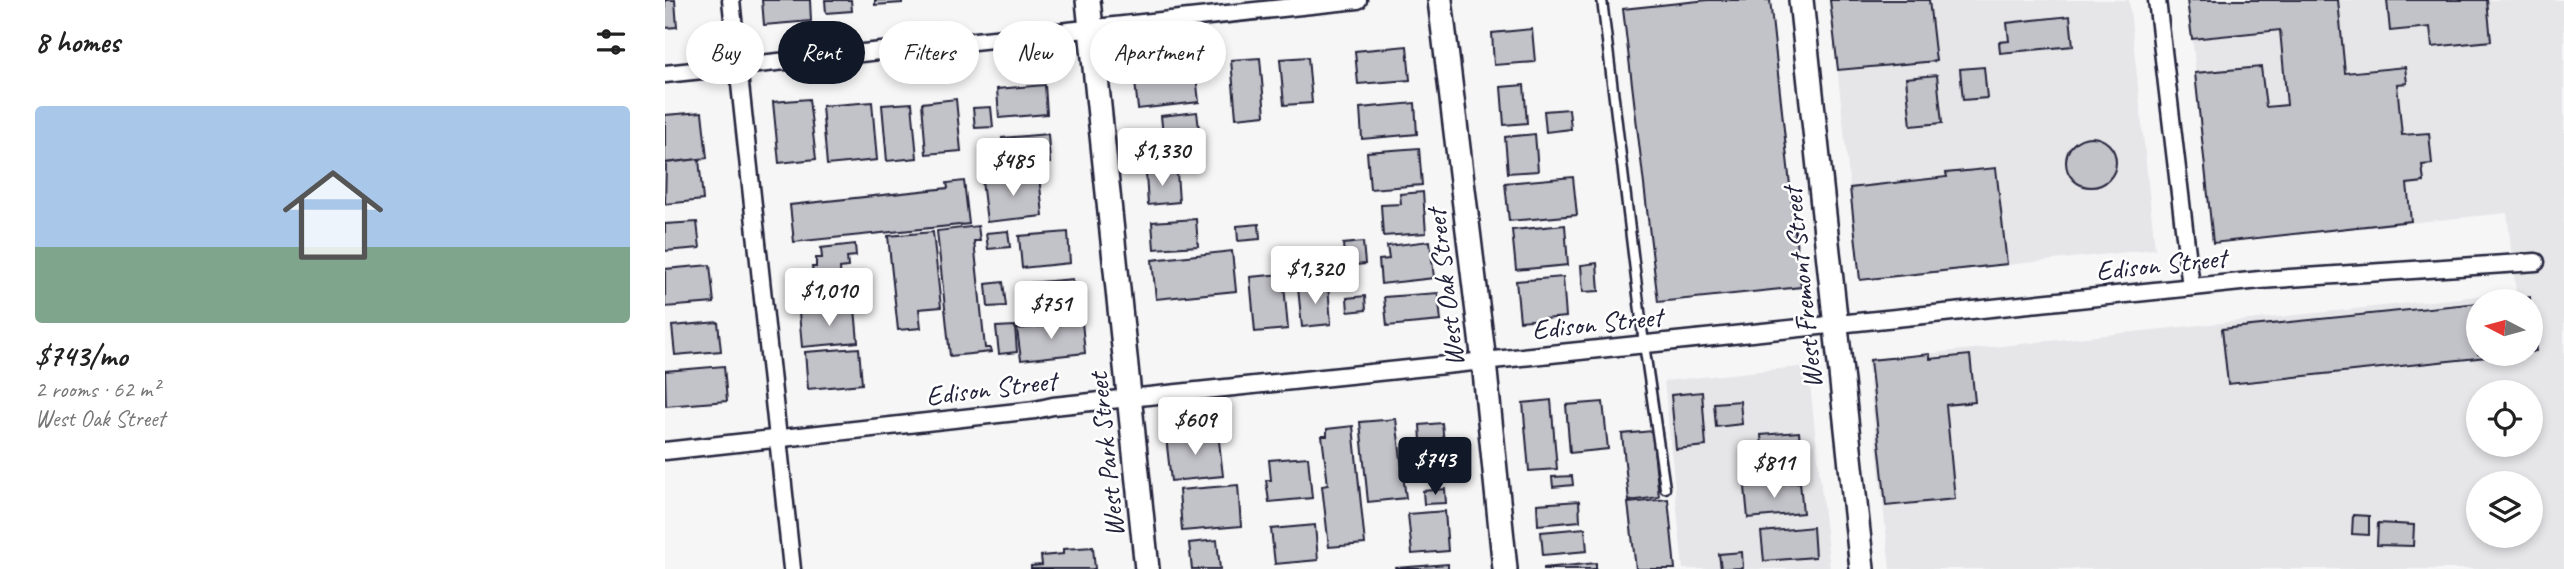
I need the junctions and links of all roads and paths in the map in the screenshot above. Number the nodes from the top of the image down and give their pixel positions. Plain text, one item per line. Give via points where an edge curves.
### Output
1 (731, 0) edge
2 (1088, 0) edge
3 (1358, 0) edge
4 (1440, 0) edge
5 (1602, 0) edge
6 (1801, 0) edge
7 (2157, 0) edge
8 (733, 21) edge
9 (1090, 21) edge
10 (1150, 21) edge
11 (1090, 27) edge
12 (764, 63) edge
13 (686, 72) edge
14 (665, 74) edge
15 (740, 84) edge
16 (1097, 84) edge
17 (2536, 262) dead end
18 (2190, 287) junction
19 (1836, 324) junction
20 (1644, 345) junction
21 (1484, 362) junction
22 (1130, 399) junction
23 (778, 439) junction
24 (665, 451) edge
25 (1665, 488) dead end
26 (792, 569) edge
27 (1147, 569) edge
28 (1505, 569) edge
29 (1862, 569) edge

1 - 8 street
2 - 9 street, West Park Street
3 - 10 street
4 - 21 street, West Oak Street
5 - 20 lane
6 - 19 street, West Fremont Street
7 - 18 street
11 - 12 street
13 - 14 street
15 - 23 street
16 - 22 street, West Park Street
17 - 18 street, Edison Street
18 - 19 street, Edison Street
19 - 20 street, Edison Street
19 - 29 street, West Fremont Street
20 - 21 street, Edison Street
20 - 25 lane
21 - 22 street, Edison Street
21 - 28 street, West Oak Street
22 - 23 street, Edison Street
22 - 27 street, West Park Street
23 - 24 street, Edison Street
23 - 26 street

